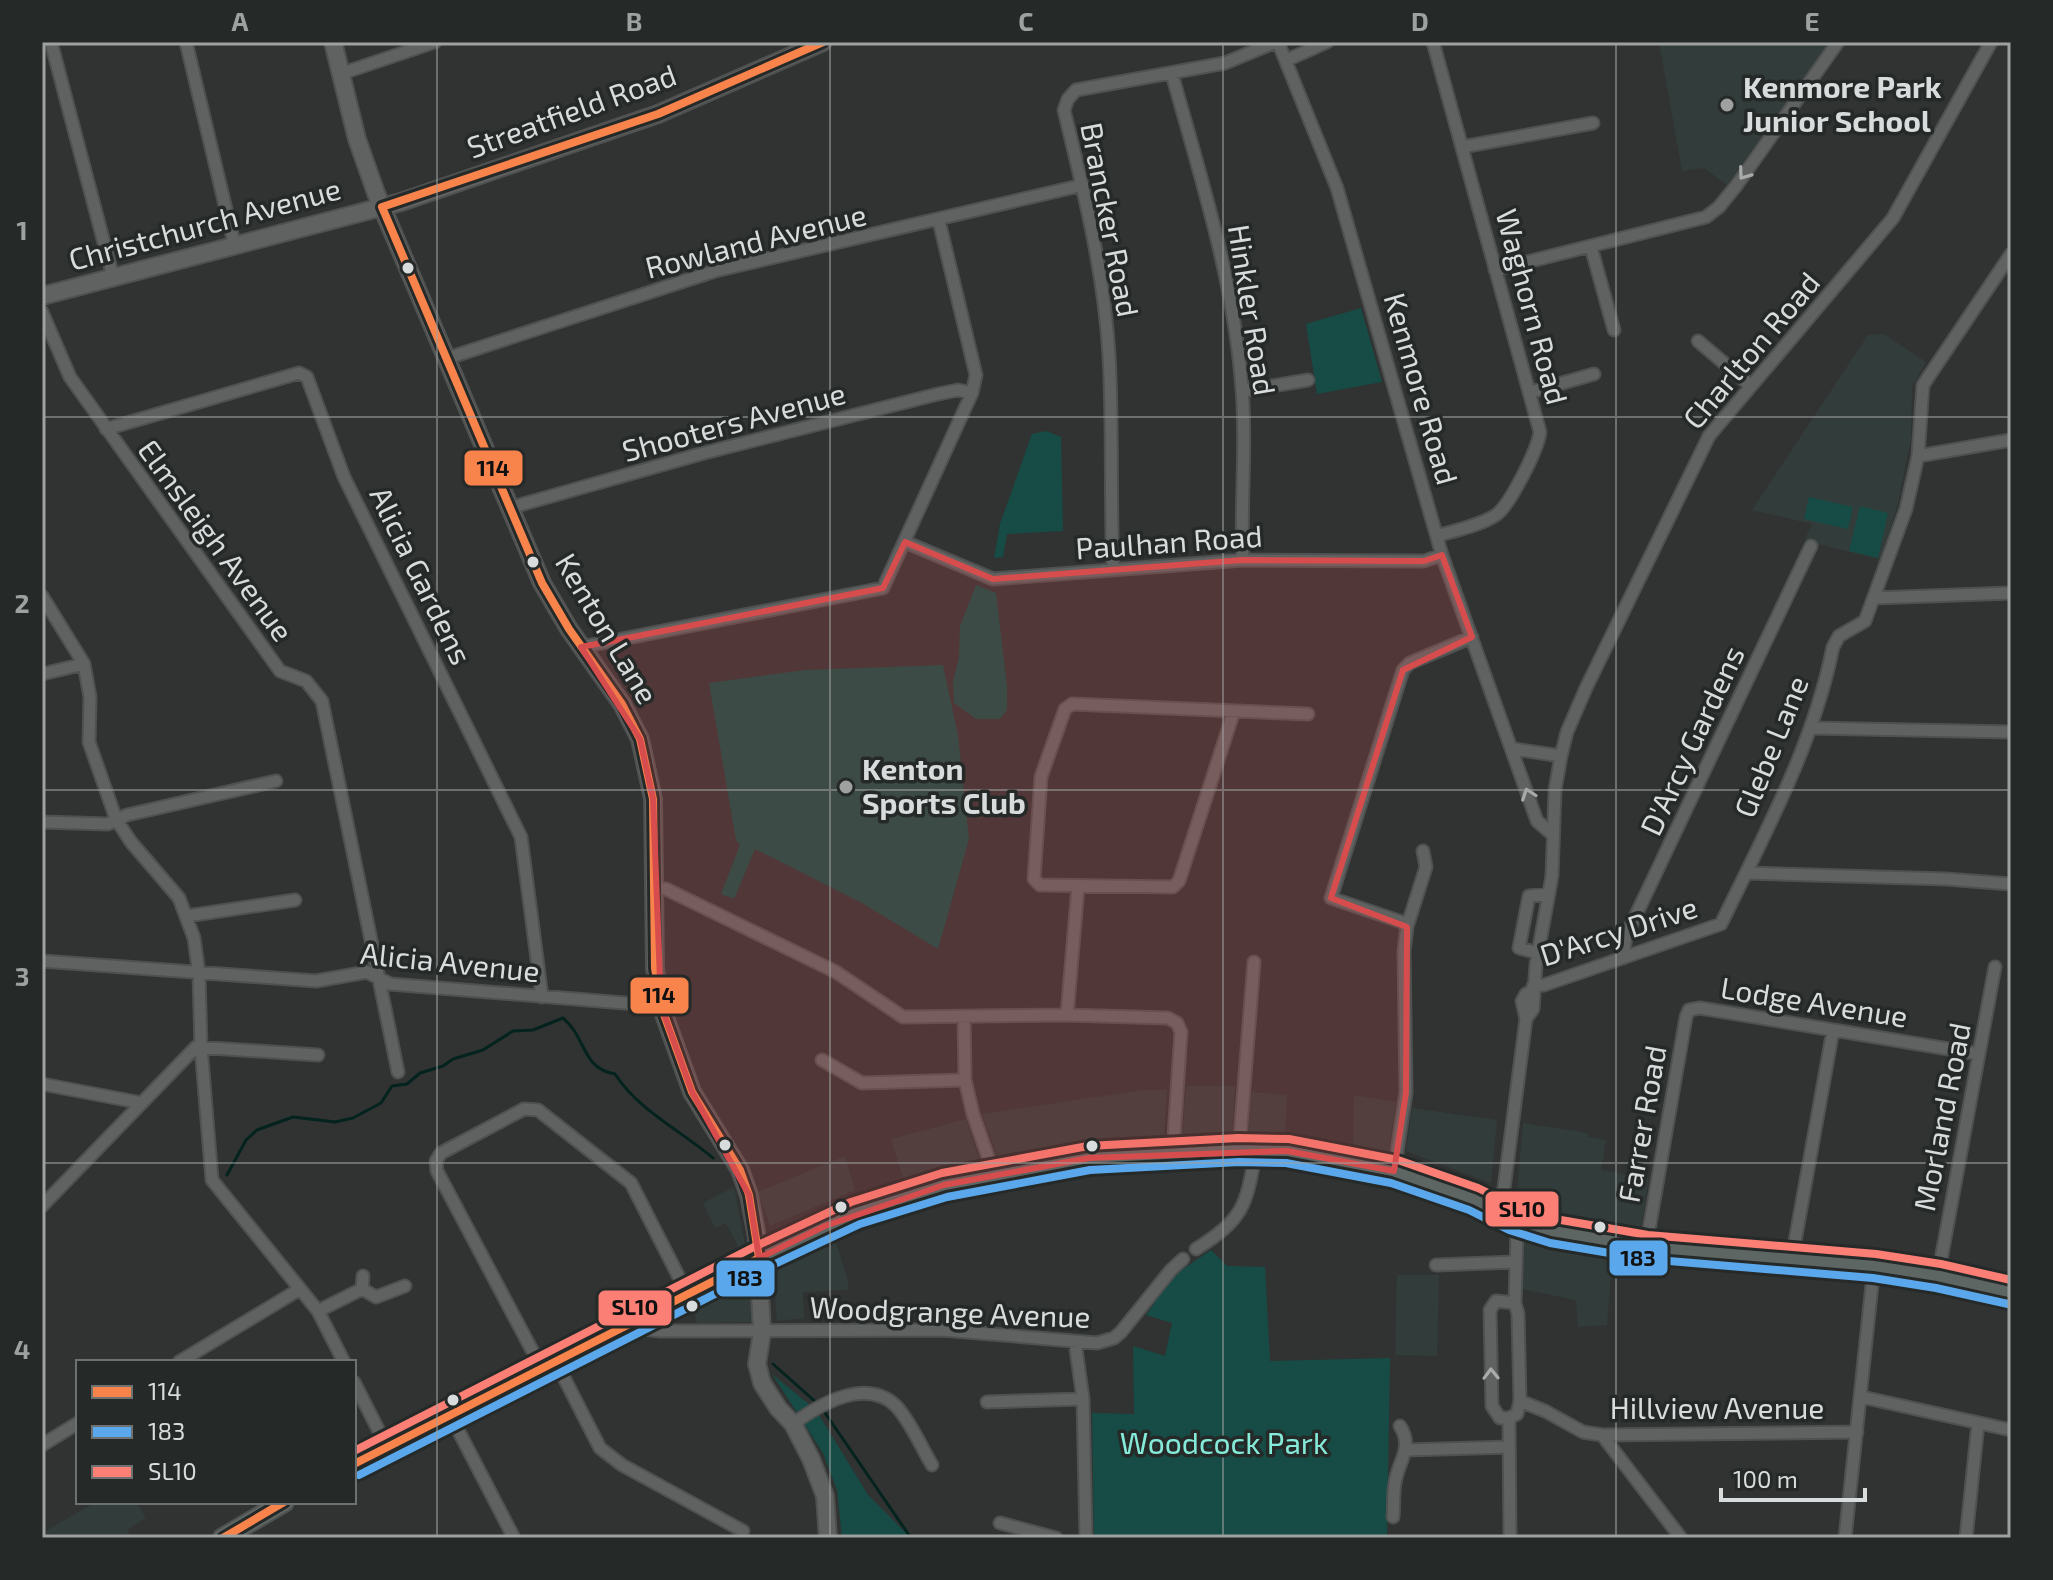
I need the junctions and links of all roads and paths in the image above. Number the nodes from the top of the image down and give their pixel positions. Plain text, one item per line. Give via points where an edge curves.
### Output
1 (51, 42) edge
2 (186, 42) edge
3 (333, 42) edge
4 (435, 42) edge
5 (823, 42) edge
6 (1277, 42) edge
7 (1327, 42) edge
8 (1433, 42) edge
9 (1838, 42) edge
10 (1991, 42) edge
11 (1287, 60) junction
12 (340, 74) junction
13 (1172, 74) junction
14 (1593, 123) dead end
15 (1462, 147) junction
16 (1083, 185) junction
17 (382, 207) junction
18 (939, 221) junction
19 (235, 247) junction
20 (1591, 247) junction
21 (2011, 254) edge
22 (1495, 270) junction
23 (113, 277) junction
24 (42, 296) edge
25 (42, 312) edge
26 (1614, 330) dead end
27 (1698, 341) dead end
28 (445, 359) junction
29 (1594, 374) dead end
30 (1308, 380) dead end
31 (1751, 386) junction
32 (1243, 391) junction
33 (1531, 392) junction
34 (972, 393) junction
35 (106, 429) junction
36 (2011, 440) edge
37 (1918, 456) junction
38 (509, 508) junction
39 (1437, 536) junction
40 (905, 542) junction
41 (1811, 546) dead end
42 (1442, 555) junction
43 (1243, 560) junction
44 (1113, 568) junction
45 (2011, 593) edge
46 (42, 596) edge
47 (1874, 598) junction
48 (1472, 637) junction
49 (581, 647) junction
50 (84, 664) junction
51 (42, 674) edge
52 (1234, 711) junction
53 (1308, 714) dead end
54 (1812, 728) junction
55 (2011, 732) edge
56 (1514, 749) junction
57 (1561, 756) junction
58 (276, 781) dead end
59 (116, 819) junction
60 (42, 822) edge
61 (1552, 834) junction
62 (1423, 851) dead end
63 (1746, 873) junction
64 (2011, 884) edge
65 (1078, 887) junction
66 (655, 888) junction
67 (1549, 894) junction
68 (295, 900) dead end
69 (187, 916) junction
70 (1721, 924) joint
71 (1407, 927) junction
72 (1538, 953) junction
73 (1623, 958) junction
74 (42, 961) edge
75 (1254, 962) dead end
76 (1995, 967) dead end
77 (199, 974) junction
78 (380, 979) junction
79 (1532, 988) junction
80 (542, 997) junction
81 (661, 1006) junction
82 (1689, 1010) joint
83 (1067, 1015) junction
84 (964, 1017) junction
85 (1833, 1030) junction
86 (201, 1047) junction
87 (1979, 1054) junction
88 (318, 1055) dead end
89 (822, 1060) dead end
90 (398, 1072) dead end
91 (965, 1080) junction
92 (42, 1084) edge
93 (142, 1103) junction
94 (1247, 1150) junction
95 (1173, 1152) junction
96 (1394, 1171) junction
97 (994, 1174) junction
98 (42, 1206) edge
99 (1514, 1219) junction
100 (1646, 1247) junction
101 (1196, 1249) dead end
102 (759, 1258) junction
103 (1792, 1258) junction
104 (1183, 1259) dead end
105 (1515, 1262) junction
106 (1436, 1265) dead end
107 (1874, 1266) junction
108 (363, 1276) dead end
109 (1938, 1276) junction
110 (405, 1286) dead end
111 (300, 1289) junction
112 (362, 1289) junction
113 (2011, 1292) edge
114 (688, 1295) junction
115 (1515, 1303) junction
116 (318, 1311) junction
117 (633, 1322) junction
118 (762, 1332) junction
119 (1075, 1342) junction
120 (182, 1360) edge
121 (343, 1360) edge
122 (549, 1366) junction
123 (356, 1386) edge
124 (1862, 1397) junction
125 (1083, 1399) junction
126 (1520, 1401) junction
127 (987, 1402) dead end
128 (1534, 1408) junction
129 (447, 1416) junction
130 (1513, 1416) junction
131 (76, 1424) edge
132 (793, 1424) junction
133 (1978, 1424) junction
134 (1400, 1426) dead end
135 (2011, 1430) edge
136 (1857, 1432) junction
137 (1602, 1435) junction
138 (42, 1445) edge
139 (387, 1447) junction
140 (1509, 1447) junction
141 (1407, 1450) junction
142 (356, 1463) edge
143 (932, 1465) dead end
144 (281, 1504) edge
145 (1393, 1517) dead end
146 (1000, 1523) dead end
147 (743, 1531) dead end
148 (223, 1538) edge
149 (514, 1538) edge
150 (828, 1538) edge
151 (1056, 1538) edge
152 (1086, 1538) edge
153 (1510, 1538) edge
154 (1681, 1538) edge
155 (1845, 1538) edge
156 (1966, 1538) edge

1 - 23 street
2 - 19 street
3 - 12 street, Kenton Lane
4 - 12 street
5 - 17 street, Streatfield Road via 658,114
6 - 11 street, Kenmore Road
6 - 13 street, Brancker Road via 1225,63
7 - 11 street
8 - 15 street, Waghorn Road
9 -> 20 street via 1719,207 1693,222
10 - 31 street, Charlton Road via 1893,218
11 - 39 street, Kenmore Road via 1337,188
12 - 17 street, Kenton Lane
13 - 16 street, Brancker Road via 1076,90 1068,99 1064,110
13 - 32 street, Hinkler Road via 1214,219
14 - 15 street
15 - 22 street, Waghorn Road
16 - 18 street, Rowland Avenue
16 - 44 street, Brancker Road via 1109,358
17 - 19 street, Christchurch Avenue
17 - 28 street, Kenton Lane
18 - 28 street, Rowland Avenue via 715,271
18 - 34 street via 976,375
19 - 23 street, Christchurch Avenue
20 - 22 street
20 - 26 street
21 - 37 street, Glebe Lane via 1923,385
22 - 33 street, Waghorn Road
23 - 24 street, Christchurch Avenue
25 - 35 street, Elmsleigh Avenue via 70,377
27 - 31 street
28 - 38 street, Kenton Lane
29 - 33 street
30 - 32 street
31 - 57 street, Charlton Road via 1697,457 1576,712
32 - 43 street, Hinkler Road
33 - 39 street, Waghorn Road via 1538,447 1500,513
34 - 38 street, Shooters Avenue via 938,394
34 - 40 street
35 - 78 street, Elmsleigh Avenue via 280,671 306,681 322,701
35 - 80 street, Alicia Gardens via 299,373 307,377 344,477 521,837
36 - 37 street
37 - 47 street, Glebe Lane via 1906,509
38 - 49 street, Kenton Lane via 542,583
39 - 42 street, Kenmore Road
40 - 44 street, Paulhan Road via 993,579
40 - 49 street via 883,588
41 - 73 street, D'Arcy Gardens via 1626,936
42 - 43 street, Paulhan Road via 1424,561
42 - 48 street, Kenmore Road
43 - 44 street, Paulhan Road
45 - 47 street
46 - 50 street
47 - 54 street, Glebe Lane via 1865,621 1839,636 1833,647
48 - 56 street, Kenmore Road
48 - 71 street via 1403,670 1331,898
49 - 66 street, Kenton Lane via 640,739 653,799
50 - 51 street
50 - 59 street via 89,742
52 - 53 street
52 - 65 street via 1179,881 1173,887
52 - 65 street via 1072,704 1065,709 1041,777 1034,879 1040,885
54 - 55 street
54 - 63 street, Glebe Lane
56 - 57 street
61 -> 56 street, Kenmore Road via 1537,821
57 - 61 street, Charlton Road
58 - 59 street
59 - 60 street via 108,824
59 - 69 street via 179,898
61 - 67 street, Charlton Road
62 - 71 street via 1426,867
63 - 64 street
63 - 70 street, Glebe Lane
65 - 83 street
66 - 81 street, Kenton Lane via 655,968
66 - 84 street via 836,972 903,1017
67 - 72 street, Charlton Road
67 - 72 street via 1529,896 1519,948
68 - 69 street
69 - 77 street
70 - 73 street, D'Arcy Drive
71 - 96 street via 1406,1093
72 - 79 street, Charlton Road
73 - 79 street, D'Arcy Drive
74 - 77 street, Alicia Avenue
75 - 94 street
76 - 87 street, Morland Road
77 - 78 street, Alicia Avenue via 316,981 367,972
77 - 86 street
78 - 80 street, Alicia Avenue
78 - 90 street, Elmsleigh Avenue
79 - 99 street, Charlton Road via 1503,1196
80 - 81 street, Alicia Avenue
81 - 102 street, Kenton Lane via 692,1092 740,1170
82 - 85 street, Lodge Avenue
82 - 100 street, Farrer Road
83 - 84 street
83 - 95 street via 1168,1018 1177,1023 1181,1032
84 - 91 street
85 - 87 street, Lodge Avenue
85 - 103 street
86 - 88 street
86 - 93 street
86 - 111 street via 212,1180
87 - 109 street, Morland Road
89 - 91 street via 862,1083
91 - 97 street
92 - 93 street
93 - 98 street
94 - 95 main road
94 - 96 main road via 1321,1156
94 - 101 street via 1244,1205 1222,1233
95 - 97 main road via 1089,1158
96 - 99 main road
97 - 102 main road via 885,1203
99 - 100 main road
99 - 105 street, Charlton Road
100 - 103 main road
102 - 114 main road
102 - 118 street, Kenton Lane
103 - 107 main road
104 - 119 street, Woodgrange Avenue via 1114,1338
105 - 106 street
105 - 115 street, Charlton Road
107 - 109 main road
107 - 124 street
108 - 112 street
109 - 113 main road
110 - 112 street via 376,1297
111 - 116 street
111 - 120 street
112 - 116 street
114 - 117 main road
114 - 122 street via 631,1183 538,1110 524,1109 441,1153 436,1161
115 - 126 street, Charlton Road
130 -> 115 street via 1500,1418 1492,1406 1490,1310 1496,1301
116 - 121 street
117 - 118 street, Woodgrange Avenue via 660,1331
117 - 122 main road
118 - 119 street, Woodgrange Avenue via 943,1330
118 - 132 street, Kenton Lane via 757,1364 762,1383
119 - 125 street
122 - 129 main road
122 - 147 street via 600,1448
123 - 139 street
124 - 133 street
124 - 136 street
125 - 127 street
125 - 152 street
126 - 128 street, Hillview Avenue
126 - 130 street, Charlton Road
128 - 130 street
128 - 137 street, Hillview Avenue via 1583,1432
129 - 139 main road
129 - 149 street
130 - 140 street, Charlton Road
131 - 138 street
132 - 143 street via 855,1393 871,1394 900,1412
132 - 150 street, Kenton Lane via 825,1496
133 - 135 street
133 - 156 street
134 - 141 street
136 - 137 street, Hillview Avenue
136 - 155 street
137 - 154 street
139 - 142 main road
140 - 141 street
140 - 153 street, Charlton Road
141 - 145 street via 1394,1485
144 - 148 main road
146 - 151 street

